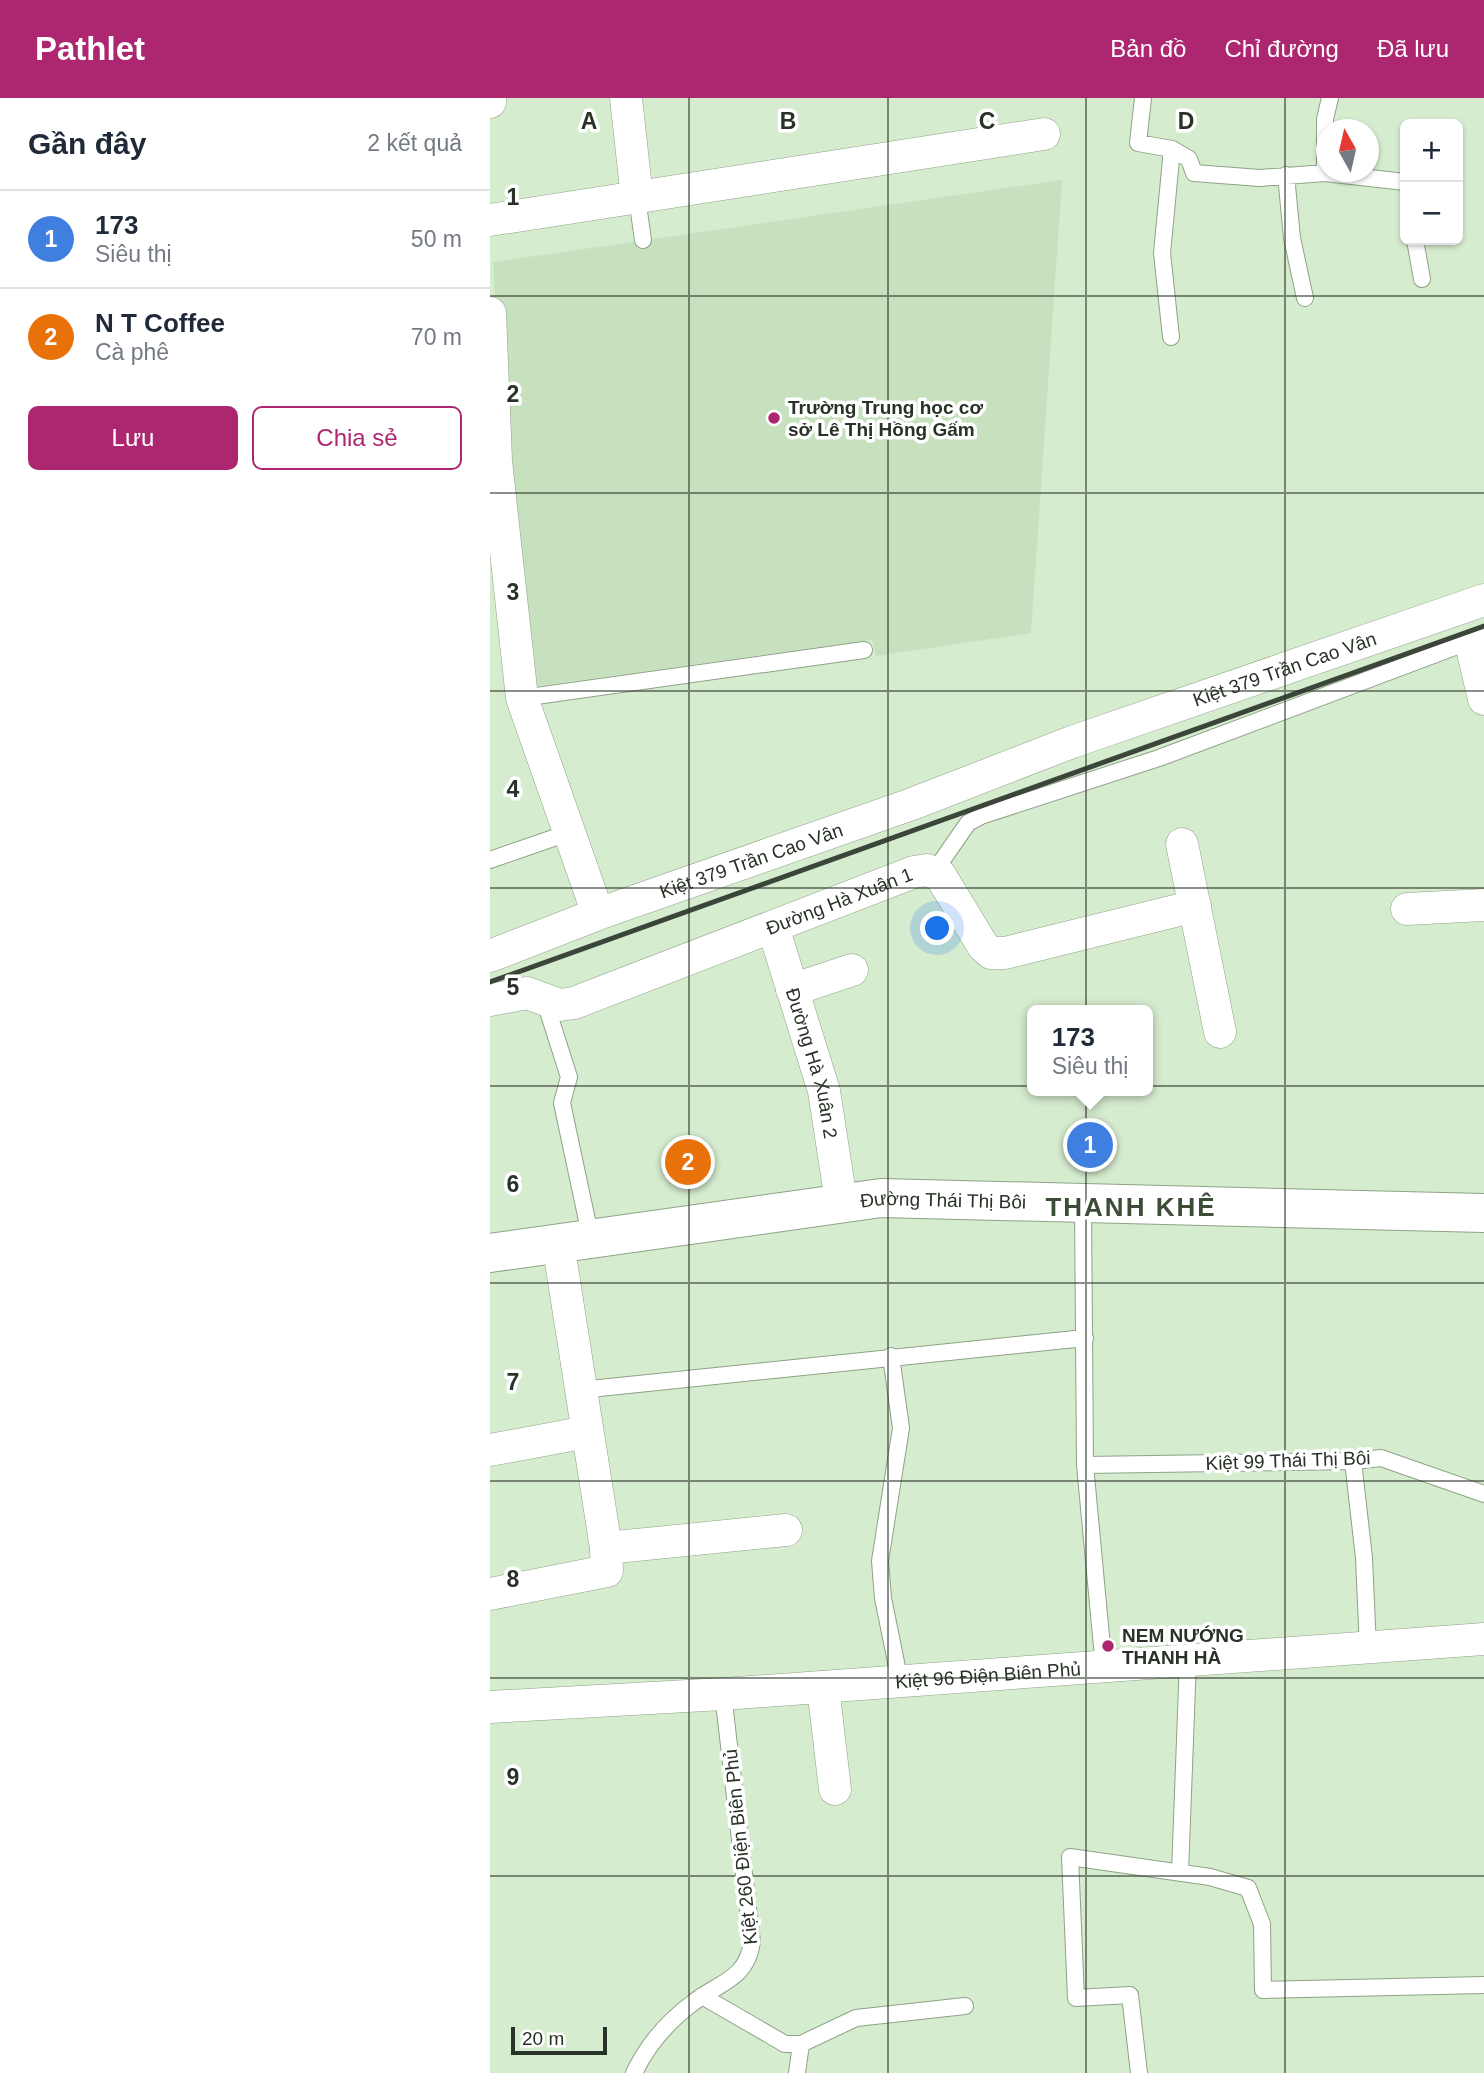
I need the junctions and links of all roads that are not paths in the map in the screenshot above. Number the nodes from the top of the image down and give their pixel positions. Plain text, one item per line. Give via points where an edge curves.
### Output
1 (626, 98) edge
2 (1143, 98) edge
3 (1330, 98) edge
4 (1325, 119) edge
5 (1044, 134) dead end
6 (1172, 149) junction
7 (1316, 173) edge
8 (1286, 175) junction
9 (1379, 180) edge
10 (1400, 181) edge
11 (638, 198) junction
12 (490, 220) edge
13 (643, 240) dead end
14 (1416, 245) edge
15 (1422, 279) dead end
16 (1305, 298) dead end
17 (490, 313) edge
18 (1171, 337) dead end
19 (493, 461) edge
20 (1484, 600) edge
21 (1478, 642) edge
22 (864, 650) dead end
23 (522, 698) junction
24 (1484, 699) edge
25 (568, 833) junction
26 (1182, 845) dead end
27 (490, 860) edge
28 (934, 872) junction
29 (1484, 905) edge
30 (1195, 906) junction
31 (1407, 909) dead end
32 (598, 914) junction
33 (773, 927) junction
34 (490, 956) edge
35 (852, 970) dead end
36 (792, 990) junction
37 (490, 1000) edge
38 (560, 1002) junction
39 (1220, 1032) dead end
40 (841, 1201) junction
41 (1083, 1203) junction
42 (1484, 1213) edge
43 (574, 1241) junction
44 (490, 1253) edge
45 (1084, 1338) junction
46 (891, 1356) junction
47 (580, 1390) junction
48 (587, 1432) junction
49 (490, 1450) edge
50 (1353, 1461) junction
51 (1085, 1465) junction
52 (1484, 1494) edge
53 (786, 1530) dead end
54 (606, 1548) junction
55 (490, 1594) edge
56 (1484, 1639) edge
57 (1368, 1648) junction
58 (1188, 1660) junction
59 (1104, 1668) junction
60 (901, 1682) junction
61 (823, 1687) junction
62 (723, 1694) junction
63 (490, 1707) edge
64 (835, 1789) dead end
65 (1180, 1872) junction
66 (1484, 1985) edge
67 (702, 1996) junction
68 (965, 2006) dead end
69 (802, 2044) junction
70 (634, 2073) edge
71 (797, 2073) edge
72 (1139, 2073) edge

1 - 11 street
2 - 6 lane via 1138,143
3 - 4 lane
5 - 11 street
6 - 8 lane via 1189,159 1194,173 1260,178
6 - 18 lane via 1162,253
7 - 8 lane
8 - 16 lane via 1292,238
9 - 10 lane
11 - 12 street
11 - 13 lane
14 - 15 lane
17 - 19 street
19 - 23 street
20 - 32 street, Kiệt 379 Trần Cao Vân
21 - 24 street
21 - 28 lane via 1159,758 981,816 968,823
22 - 23 lane
23 - 25 street
25 - 27 lane
25 - 32 street
26 - 30 street
28 - 30 street, Đường Hà Xuân 1 via 991,953
28 - 33 street, Đường Hà Xuân 1 via 914,872
29 - 31 street
30 - 39 street
32 - 34 street, Kiệt 379 Trần Cao Vân
33 - 36 street, Đường Hà Xuân 2
33 - 38 street, Đường Hà Xuân 1
35 - 36 street
36 - 40 street, Đường Hà Xuân 2 via 824,1091
37 - 38 street via 527,993
38 - 43 lane via 569,1077 562,1103
40 - 41 street, Đường Thái Thị Bôi
40 - 43 street, Đường Thái Thị Bôi
41 - 42 street, Đường Thái Thị Bôi
41 - 45 lane
43 - 44 street, Đường Thái Thị Bôi
43 - 47 street
45 - 46 lane
45 - 51 lane
46 - 47 lane
46 - 60 lane via 901,1428 880,1561
47 - 48 street
48 - 49 street
48 - 54 street
50 - 51 lane, Kiệt 99 Thái Thị Bôi
50 - 52 lane, Kiệt 99 Thái Thị Bôi via 1381,1458
50 - 57 lane
51 - 59 lane
53 - 54 street
54 - 55 street via 607,1571
56 - 57 street, Kiệt 96 Điện Biên Phủ
57 - 58 street, Kiệt 96 Điện Biên Phủ
58 - 59 street, Kiệt 96 Điện Biên Phủ
58 - 65 lane
59 - 60 street, Kiệt 96 Điện Biên Phủ
60 - 61 street, Kiệt 96 Điện Biên Phủ
61 - 62 street, Kiệt 96 Điện Biên Phủ
61 - 64 street
62 - 63 street, Kiệt 96 Điện Biên Phủ
62 - 67 lane, Kiệt 260 Điện Biên Phủ via 752,1942 750,1960 741,1972
65 - 66 lane via 1248,1888 1262,1924 1263,1990
65 - 72 lane via 1070,1857 1076,1998 1130,1996
67 - 69 lane via 785,2044
67 - 70 lane, Kiệt 260 Điện Biên Phủ via 648,2045
68 - 69 lane via 856,2018
69 - 71 lane

